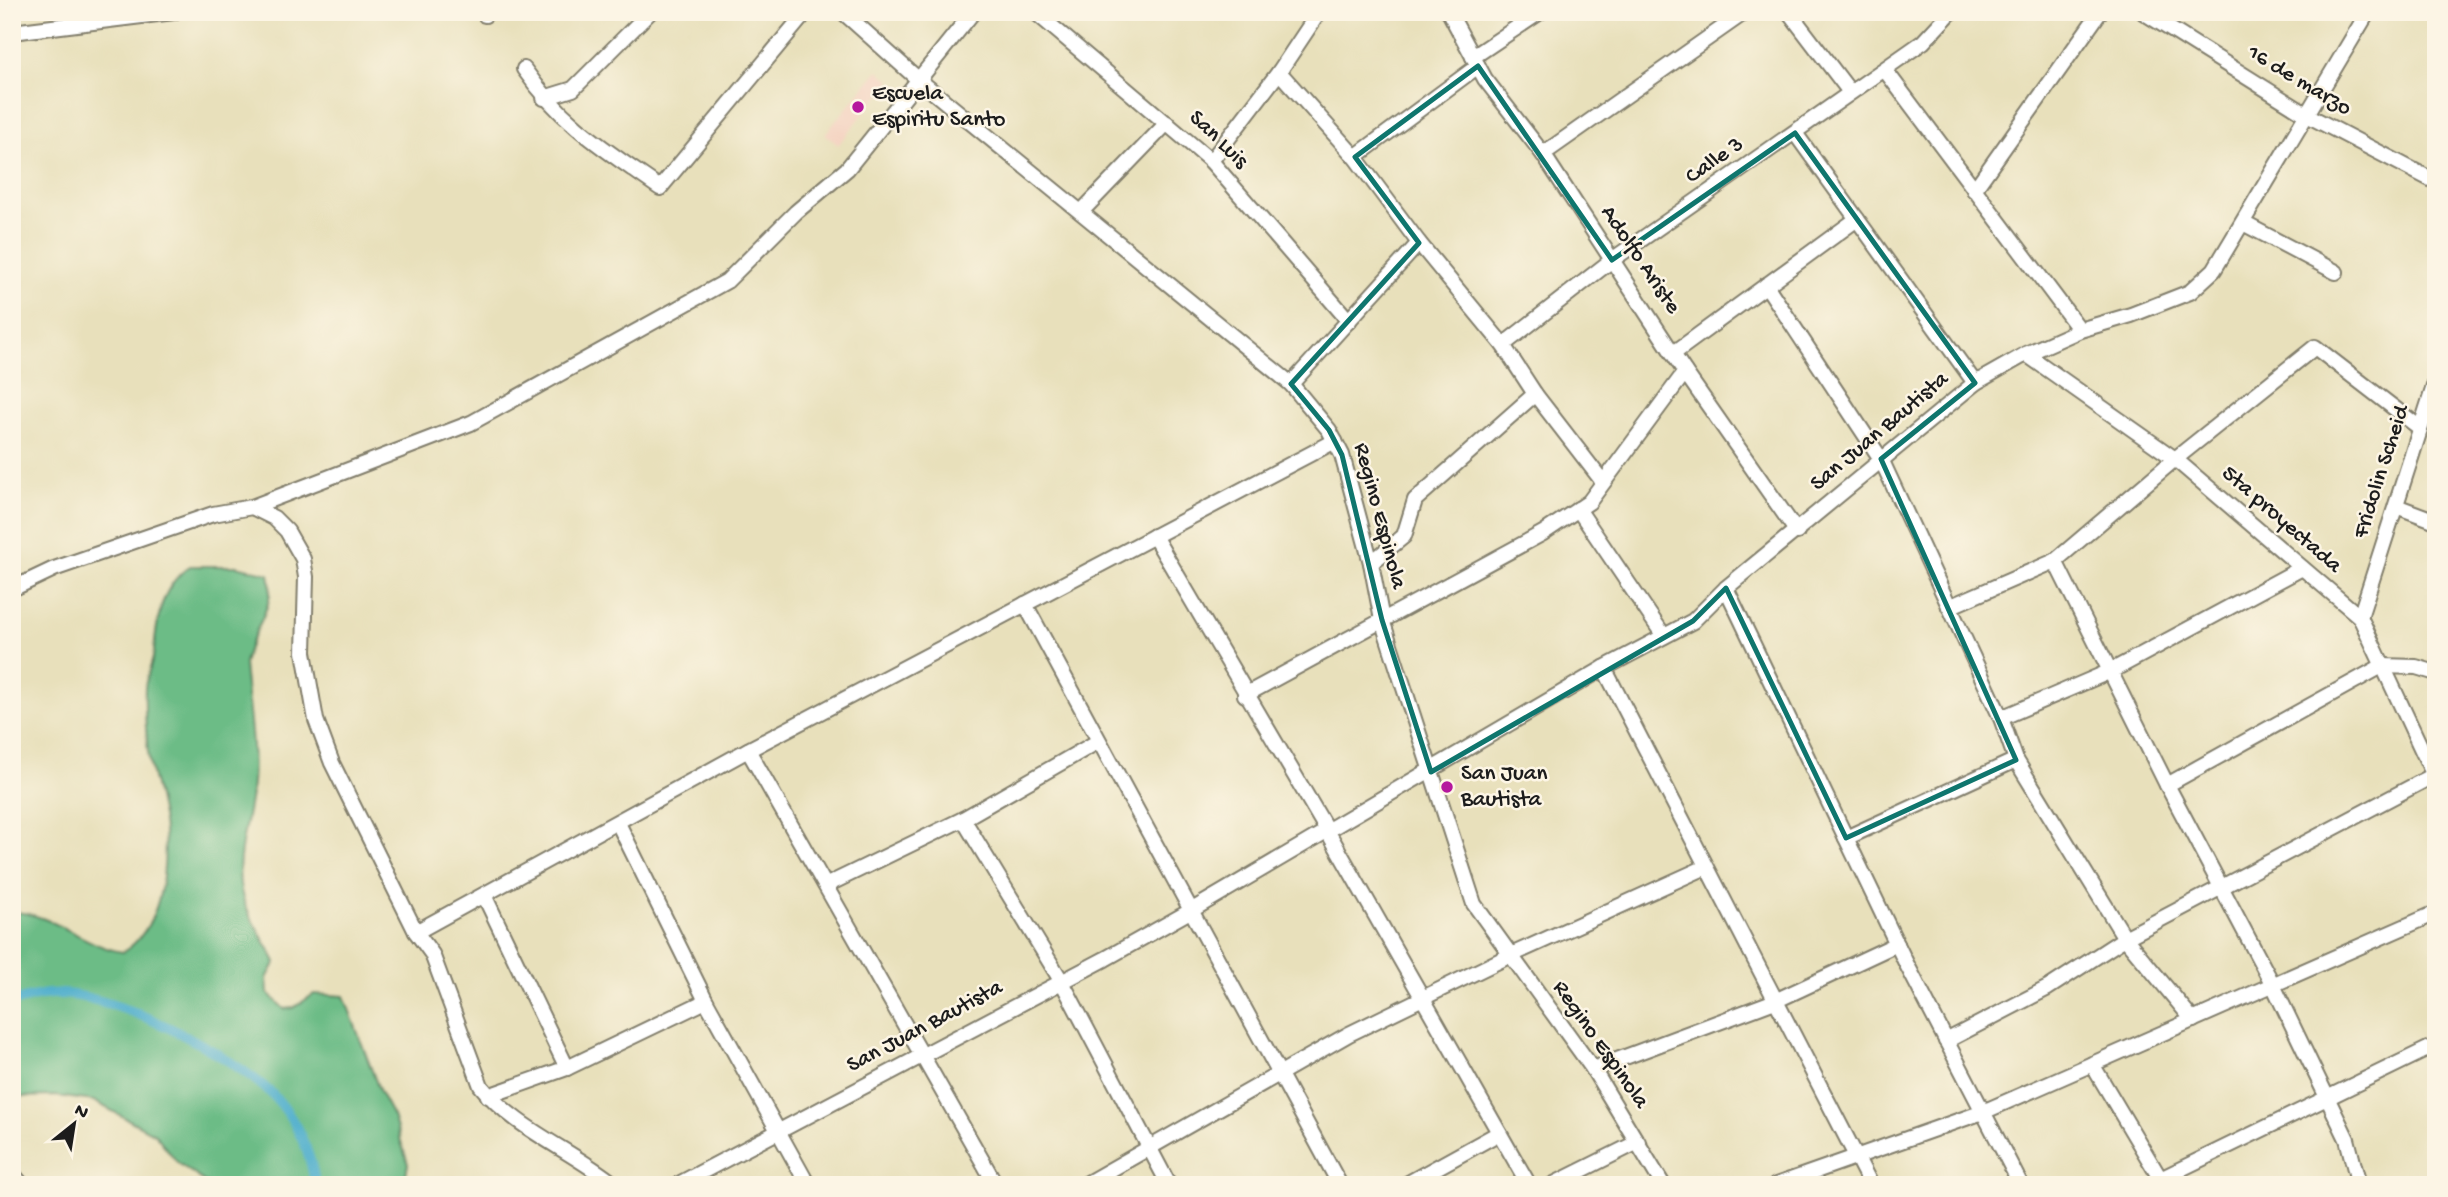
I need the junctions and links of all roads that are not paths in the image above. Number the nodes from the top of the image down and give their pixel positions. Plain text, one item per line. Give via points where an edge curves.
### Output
1 (174, 12) edge
2 (650, 12) edge
3 (806, 12) edge
4 (843, 12) edge
5 (973, 12) edge
6 (1035, 12) edge
7 (1319, 12) edge
8 (1449, 12) edge
9 (1540, 12) edge
10 (1745, 12) edge
11 (1789, 12) edge
12 (1951, 12) edge
13 (2101, 12) edge
14 (2143, 12) edge
15 (2368, 12) edge
16 (12, 32) edge
17 (1476, 61) junction
18 (524, 69) dead end
19 (1885, 70) junction
20 (1279, 72) junction
21 (920, 81) junction
22 (1850, 92) junction
23 (544, 98) junction
24 (2309, 116) junction
25 (1167, 123) junction
26 (1795, 133) junction
27 (1543, 155) junction
28 (1355, 157) junction
29 (1211, 161) junction
30 (2436, 182) edge
31 (1974, 190) junction
32 (1081, 212) junction
33 (1857, 219) junction
34 (2243, 223) junction
35 (1419, 243) junction
36 (1612, 260) junction
37 (2336, 272) dead end
38 (1766, 285) junction
39 (1349, 321) junction
40 (2080, 330) junction
41 (1503, 345) junction
42 (1674, 353) junction
43 (2026, 354) junction
44 (1685, 372) junction
45 (2436, 380) edge
46 (1975, 383) junction
47 (1291, 384) junction
48 (1535, 394) junction
49 (2420, 428) junction
50 (1335, 441) junction
51 (1881, 459) junction
52 (2175, 459) junction
53 (1603, 482) junction
54 (2396, 506) junction
55 (252, 507) junction
56 (1578, 509) junction
57 (2436, 521) edge
58 (1797, 532) junction
59 (1154, 536) junction
60 (2055, 561) junction
61 (1371, 562) junction
62 (2302, 568) junction
63 (12, 589) edge
64 (1726, 589) junction
65 (1025, 604) junction
66 (1948, 607) junction
67 (2360, 617) junction
68 (1382, 620) junction
69 (1664, 636) junction
70 (2382, 666) junction
71 (1604, 668) junction
72 (2111, 671) junction
73 (2436, 673) edge
74 (1245, 695) junction
75 (2001, 718) junction
76 (1097, 741) junction
77 (748, 750) junction
78 (2016, 760) junction
79 (1431, 772) junction
80 (2435, 776) edge
81 (2166, 785) junction
82 (964, 819) junction
83 (618, 823) junction
84 (1328, 832) junction
85 (1846, 838) junction
86 (1706, 867) junction
87 (827, 885) junction
88 (2221, 886) junction
89 (484, 895) junction
90 (1192, 910) junction
91 (2436, 913) edge
92 (416, 932) junction
93 (2125, 938) junction
94 (1897, 944) junction
95 (1509, 956) junction
96 (1062, 982) junction
97 (2273, 985) junction
98 (1420, 998) junction
99 (706, 1001) junction
100 (1775, 1001) junction
101 (2193, 1020) junction
102 (1947, 1041) junction
103 (2436, 1045) edge
104 (922, 1053) junction
105 (2092, 1064) junction
106 (566, 1068) junction
107 (1593, 1069) junction
108 (1279, 1073) junction
109 (488, 1096) junction
110 (2327, 1098) junction
111 (1983, 1112) junction
112 (777, 1131) junction
113 (1499, 1133) junction
114 (1638, 1142) junction
115 (1148, 1146) junction
116 (1854, 1155) junction
117 (12, 1173) edge
118 (2157, 1183) edge
119 (22, 1185) edge
120 (615, 1185) edge
121 (677, 1185) edge
122 (808, 1185) edge
123 (996, 1185) edge
124 (1084, 1185) edge
125 (1169, 1185) edge
126 (1340, 1185) edge
127 (1405, 1185) edge
128 (1529, 1185) edge
129 (1552, 1185) edge
130 (1664, 1185) edge
131 (1776, 1185) edge
132 (1871, 1185) edge
133 (2021, 1185) edge
134 (2359, 1185) edge

1 - 16 street
2 - 23 street via 573,89
3 - 23 street via 660,188 569,124
4 - 21 street, Regino Espinola
5 - 21 street
6 - 25 street, San Luis
7 - 20 street
8 - 17 street, Adolfo Ariste
9 - 17 street
10 - 27 street
11 - 22 street
12 - 19 street, Calle 3
13 - 31 street
14 - 24 street, 16 de marzo
15 - 24 street, San Juan Bautista
17 - 27 street, Adolfo Ariste
17 - 28 street
18 - 23 street
19 - 22 street, Calle 3
19 - 31 street
20 - 28 street
20 - 29 street
21 - 32 street, Regino Espinola
21 - 55 street via 847,169 727,281 471,423
22 - 26 street, Calle 3
24 - 30 street, 16 de marzo
24 - 34 street, San Juan Bautista
25 - 29 street, San Luis
25 - 32 street
26 - 33 street
26 - 36 street, Calle 3
27 - 36 street, Adolfo Ariste
28 - 35 street
29 - 39 street, San Luis
31 - 40 street
32 - 47 street, Regino Espinola
33 - 38 street
33 - 46 street
34 - 37 street
34 - 40 street, San Juan Bautista via 2214,270 2190,292
35 - 39 street
35 - 41 street
36 - 41 street, Calle 3
36 - 42 street, Adolfo Ariste
38 - 42 street
38 - 51 street
39 - 47 street
40 - 43 street, San Juan Bautista
41 - 48 street
42 - 44 street, Adolfo Ariste
43 - 46 street, San Juan Bautista
43 - 52 street, 5ta proyectada
44 - 53 street
44 - 58 street, Adolfo Ariste
45 - 49 street, Fridolin Scheid
46 - 51 street, San Juan Bautista
47 - 50 street, Regino Espinola
48 - 53 street
48 - 61 street via 1415,500 1404,536
49 - 52 street via 2315,348
49 - 54 street, Fridolin Scheid
50 - 59 street
50 - 61 street, Regino Espinola
51 - 58 street, San Juan Bautista
51 - 66 street
52 - 60 street
52 - 62 street, 5ta proyectada
53 - 56 street
54 - 57 street
54 - 67 street, Fridolin Scheid
55 - 63 street via 201,518 54,569
55 - 92 street via 287,531 303,559 304,652 316,720 332,763
56 - 68 street via 1543,533
56 - 69 street
58 - 64 street, San Juan Bautista
59 - 65 street
59 - 74 street
60 - 66 street
60 - 72 street
61 - 68 street, Regino Espinola
62 - 67 street, 5ta proyectada
62 - 72 street
64 - 69 street, San Juan Bautista via 1693,621
64 - 85 street
65 - 76 street
65 - 77 street
66 - 75 street
67 - 70 street, 5ta proyectada
68 - 74 street
68 - 79 street, Regino Espinola
69 - 71 street, San Juan Bautista
70 - 73 street
70 - 80 street, 5ta proyectada
70 - 81 street
71 - 79 street, San Juan Bautista
71 - 86 street
72 - 75 street
72 - 81 street
74 - 84 street
75 - 78 street
76 - 82 street
76 - 90 street
77 - 83 street
77 - 87 street
78 - 85 street
78 - 93 street
79 - 84 street, San Juan Bautista
79 - 95 street, Regino Espinola via 1474,904
80 - 88 street
81 - 88 street
82 - 87 street
82 - 96 street
83 - 89 street
83 - 99 street
84 - 90 street, San Juan Bautista
84 - 98 street
85 - 94 street
86 - 95 street
86 - 100 street
87 - 104 street
88 - 93 street
88 - 97 street
89 - 92 street
89 - 106 street
90 - 96 street, San Juan Bautista
90 - 108 street
91 - 97 street
92 - 109 street via 432,954
93 - 101 street
93 - 102 street via 2048,988
94 - 100 street
94 - 102 street
95 - 98 street
95 - 107 street, Regino Espinola
96 - 104 street, San Juan Bautista
96 - 115 street
97 - 101 street
97 - 110 street
98 - 108 street
98 - 113 street
99 - 106 street
99 - 112 street
100 - 107 street
100 - 116 street
101 - 105 street
102 - 111 street
103 - 110 street
104 - 112 street, San Juan Bautista
104 - 123 street
105 - 111 street
105 - 118 street
106 - 109 street
107 - 114 street, Regino Espinola
108 - 115 street
108 - 126 street
109 - 120 street
110 - 118 street
110 - 134 street via 2347,1139
111 - 116 street
111 - 133 street
112 - 121 street, San Juan Bautista
112 - 122 street
113 - 127 street
113 - 128 street
114 - 129 street
114 - 130 street, Regino Espinola
115 - 124 street
115 - 125 street
116 - 131 street
116 - 132 street
117 - 119 street

